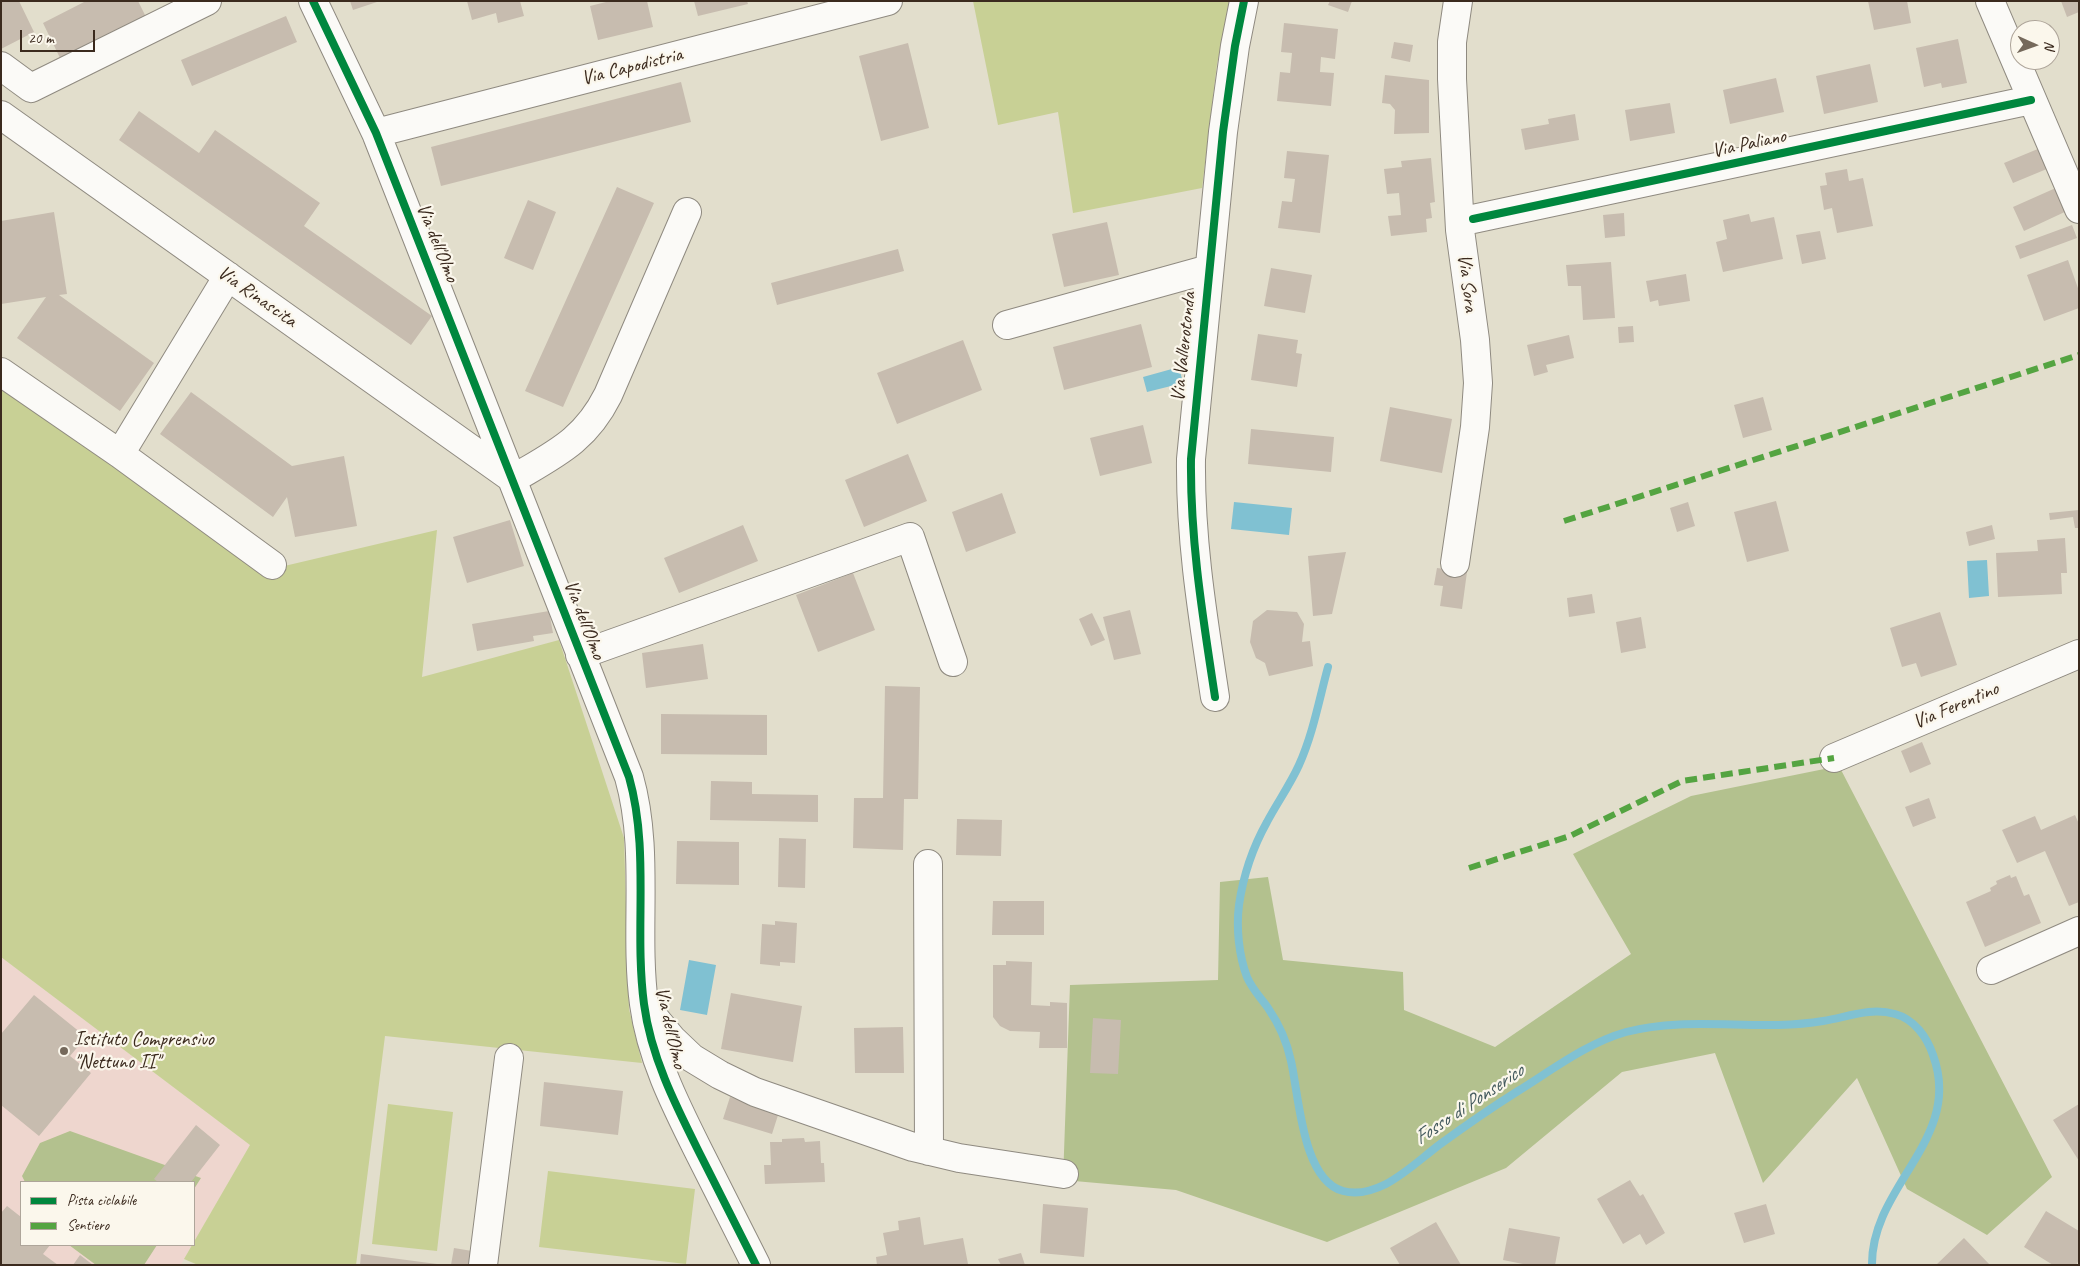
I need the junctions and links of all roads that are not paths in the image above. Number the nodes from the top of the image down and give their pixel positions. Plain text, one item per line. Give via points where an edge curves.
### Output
1 (207, 1) edge
2 (313, 1) edge
3 (888, 1) edge
4 (1244, 1) edge
5 (1458, 1) edge
6 (1990, 1) edge
7 (1, 66) edge
8 (2031, 100) junction
9 (1, 115) edge
10 (376, 133) junction
11 (2079, 209) edge
12 (687, 212) dead end
13 (1473, 219) dead end
14 (1208, 269) junction
15 (228, 276) junction
16 (1007, 326) dead end
17 (1, 372) edge
18 (120, 454) junction
19 (513, 478) junction
20 (1454, 563) dead end
21 (272, 565) dead end
22 (2079, 654) edge
23 (580, 655) junction
24 (953, 662) dead end
25 (1215, 697) dead end
26 (1834, 758) dead end
27 (928, 864) dead end
28 (2079, 931) edge
29 (1991, 970) dead end
30 (644, 1005) junction
31 (509, 1058) dead end
32 (928, 1151) junction
33 (1064, 1174) dead end
34 (483, 1265) edge
35 (756, 1265) edge

1 - 7 street via 31,88
2 - 10 street, Via dell'Olmo
3 - 10 street, Via Capodistria
4 - 14 street, Via Vallerotonda via 1227,101
5 - 20 street, Via Sora via 1452,42 1452,79 1460,230 1478,383 1475,427
6 - 8 street
8 - 11 street
8 - 13 street, Via Paliano
9 - 15 street, Via Rinascita
10 - 19 street, Via dell'Olmo
12 - 19 street via 597,416 570,445
14 - 16 street
14 - 25 street, Via Vallerotonda via 1190,495 1196,568
15 - 18 street
15 - 19 street, Via Rinascita
17 - 18 street
18 - 21 street
19 - 23 street, Via dell'Olmo
22 - 26 street, Via Ferentino
23 - 24 street via 910,537
23 - 30 street, Via dell'Olmo via 629,777 636,809
27 - 32 street
28 - 29 street
30 - 32 street via 681,1049 738,1085
30 - 35 street, Via dell'Olmo via 653,1046 672,1098
31 - 34 street
32 - 33 street

